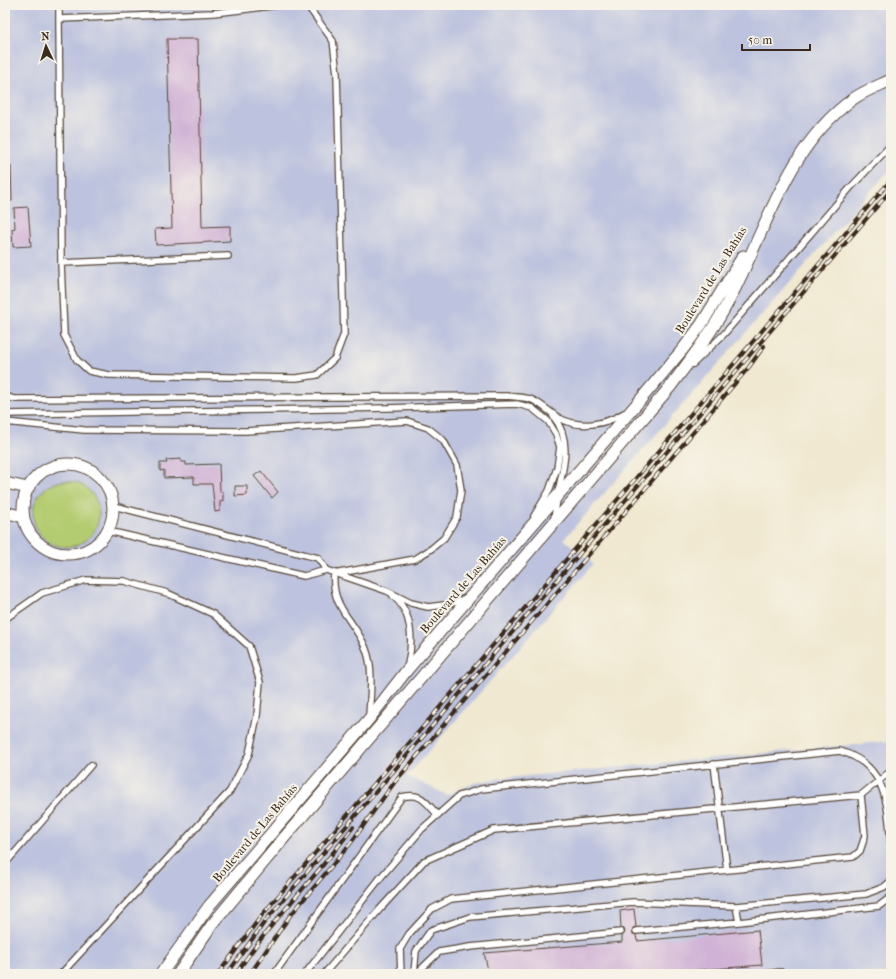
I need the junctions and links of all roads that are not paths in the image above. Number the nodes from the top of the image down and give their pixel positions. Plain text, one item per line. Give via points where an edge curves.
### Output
1 (59, 5) edge
2 (235, 5) edge
3 (278, 5) edge
4 (307, 5) edge
5 (240, 10) junction
6 (59, 19) junction
7 (891, 80) edge
8 (891, 145) edge
9 (773, 206) junction
10 (228, 256) dead end
11 (61, 263) junction
12 (670, 387) junction
13 (5, 396) edge
14 (506, 396) junction
15 (642, 399) junction
16 (532, 408) junction
17 (546, 408) junction
18 (5, 414) edge
19 (5, 422) edge
20 (5, 483) edge
21 (28, 488) junction
22 (558, 495) junction
23 (114, 506) junction
24 (5, 512) edge
25 (23, 516) junction
26 (553, 522) junction
27 (108, 531) junction
28 (495, 569) junction
29 (326, 570) junction
30 (334, 574) junction
31 (387, 591) junction
32 (475, 591) junction
33 (5, 619) edge
34 (407, 670) junction
35 (369, 719) junction
36 (91, 764) dead end
37 (714, 764) junction
38 (891, 771) edge
39 (880, 781) junction
40 (861, 795) junction
41 (719, 808) junction
42 (438, 815) junction
43 (891, 846) edge
44 (5, 864) edge
45 (727, 870) junction
46 (891, 881) edge
47 (891, 897) edge
48 (736, 906) junction
49 (739, 922) junction
50 (636, 931) dead end
51 (621, 932) dead end
52 (61, 974) edge
53 (161, 974) edge
54 (178, 974) edge
55 (274, 974) edge
56 (306, 974) edge
57 (324, 974) edge
58 (401, 974) edge
59 (415, 974) edge
60 (766, 974) edge
61 (784, 974) edge

1 - 6 lane
2 - 5 lane
3 - 5 lane
4 - 11 lane via 333,41 337,74 344,334 335,358 317,375 296,378 108,375 89,371 77,360 64,334
5 - 6 lane
6 - 11 lane
7 - 9 street, Boulevard de Las Bahías via 853,99 814,136
8 - 12 lane via 851,186 724,334
9 - 12 street, Boulevard de Las Bahías via 724,309
9 - 15 street, Boulevard de Las Bahías via 701,325
10 - 11 lane
12 - 26 street, Boulevard de Las Bahías
13 - 14 lane via 14,399
14 - 16 lane
14 - 17 lane via 531,400
15 - 17 lane via 616,418 597,424 566,421
15 - 22 street, Boulevard de Las Bahías
16 - 18 lane via 506,404
16 - 28 lane via 548,421 556,434 560,447 557,468 539,509
17 - 22 lane via 559,424 566,445
19 - 30 lane via 84,430 246,430 407,421 428,428 443,440 457,465 461,490 457,518 444,538 431,550 415,559
20 - 21 street
21 - 23 street via 36,476 49,468 63,463 78,464 91,469 103,479 111,491
21 - 25 street via 23,502
22 - 26 lane
22 - 28 street, Boulevard de Las Bahías
23 - 27 street
23 - 29 lane via 318,558
24 - 25 street
25 - 27 street via 28,530 36,541 60,554 75,554 88,550 100,542
26 - 54 street, Boulevard de Las Bahías via 259,868 211,926
27 - 29 lane via 304,576
28 - 32 street, Boulevard de Las Bahías
29 - 30 lane
30 - 31 lane
30 - 35 lane via 335,595 366,649 370,669
31 - 32 lane via 428,607 459,601
31 - 34 lane via 405,609 409,622 411,651
32 - 34 street, Boulevard de Las Bahías
33 - 52 lane via 42,593 86,580 124,581 167,593 213,614 249,646 260,682 257,716 249,754 230,791
34 - 35 street, Boulevard de Las Bahías
35 - 53 street, Boulevard de Las Bahías via 209,906
36 - 44 lane
37 - 39 lane via 840,751 864,762
37 - 41 lane
37 - 42 lane via 481,789 459,796
38 - 39 lane
39 - 40 lane
39 - 43 lane via 889,811
40 - 41 lane
40 - 45 lane via 865,836 860,851 853,857
41 - 45 lane
41 - 57 lane via 494,830 424,861
42 - 55 lane via 418,796 402,797
42 - 56 lane via 422,829 381,877
45 - 58 lane via 451,899 432,909 409,934 400,950
46 - 48 lane via 884,887 866,894
47 - 49 lane via 879,906
48 - 49 lane
48 - 59 lane via 633,902 470,917 431,930 416,951
49 - 50 lane
51 - 59 lane via 470,946 439,952
60 - 61 lane

